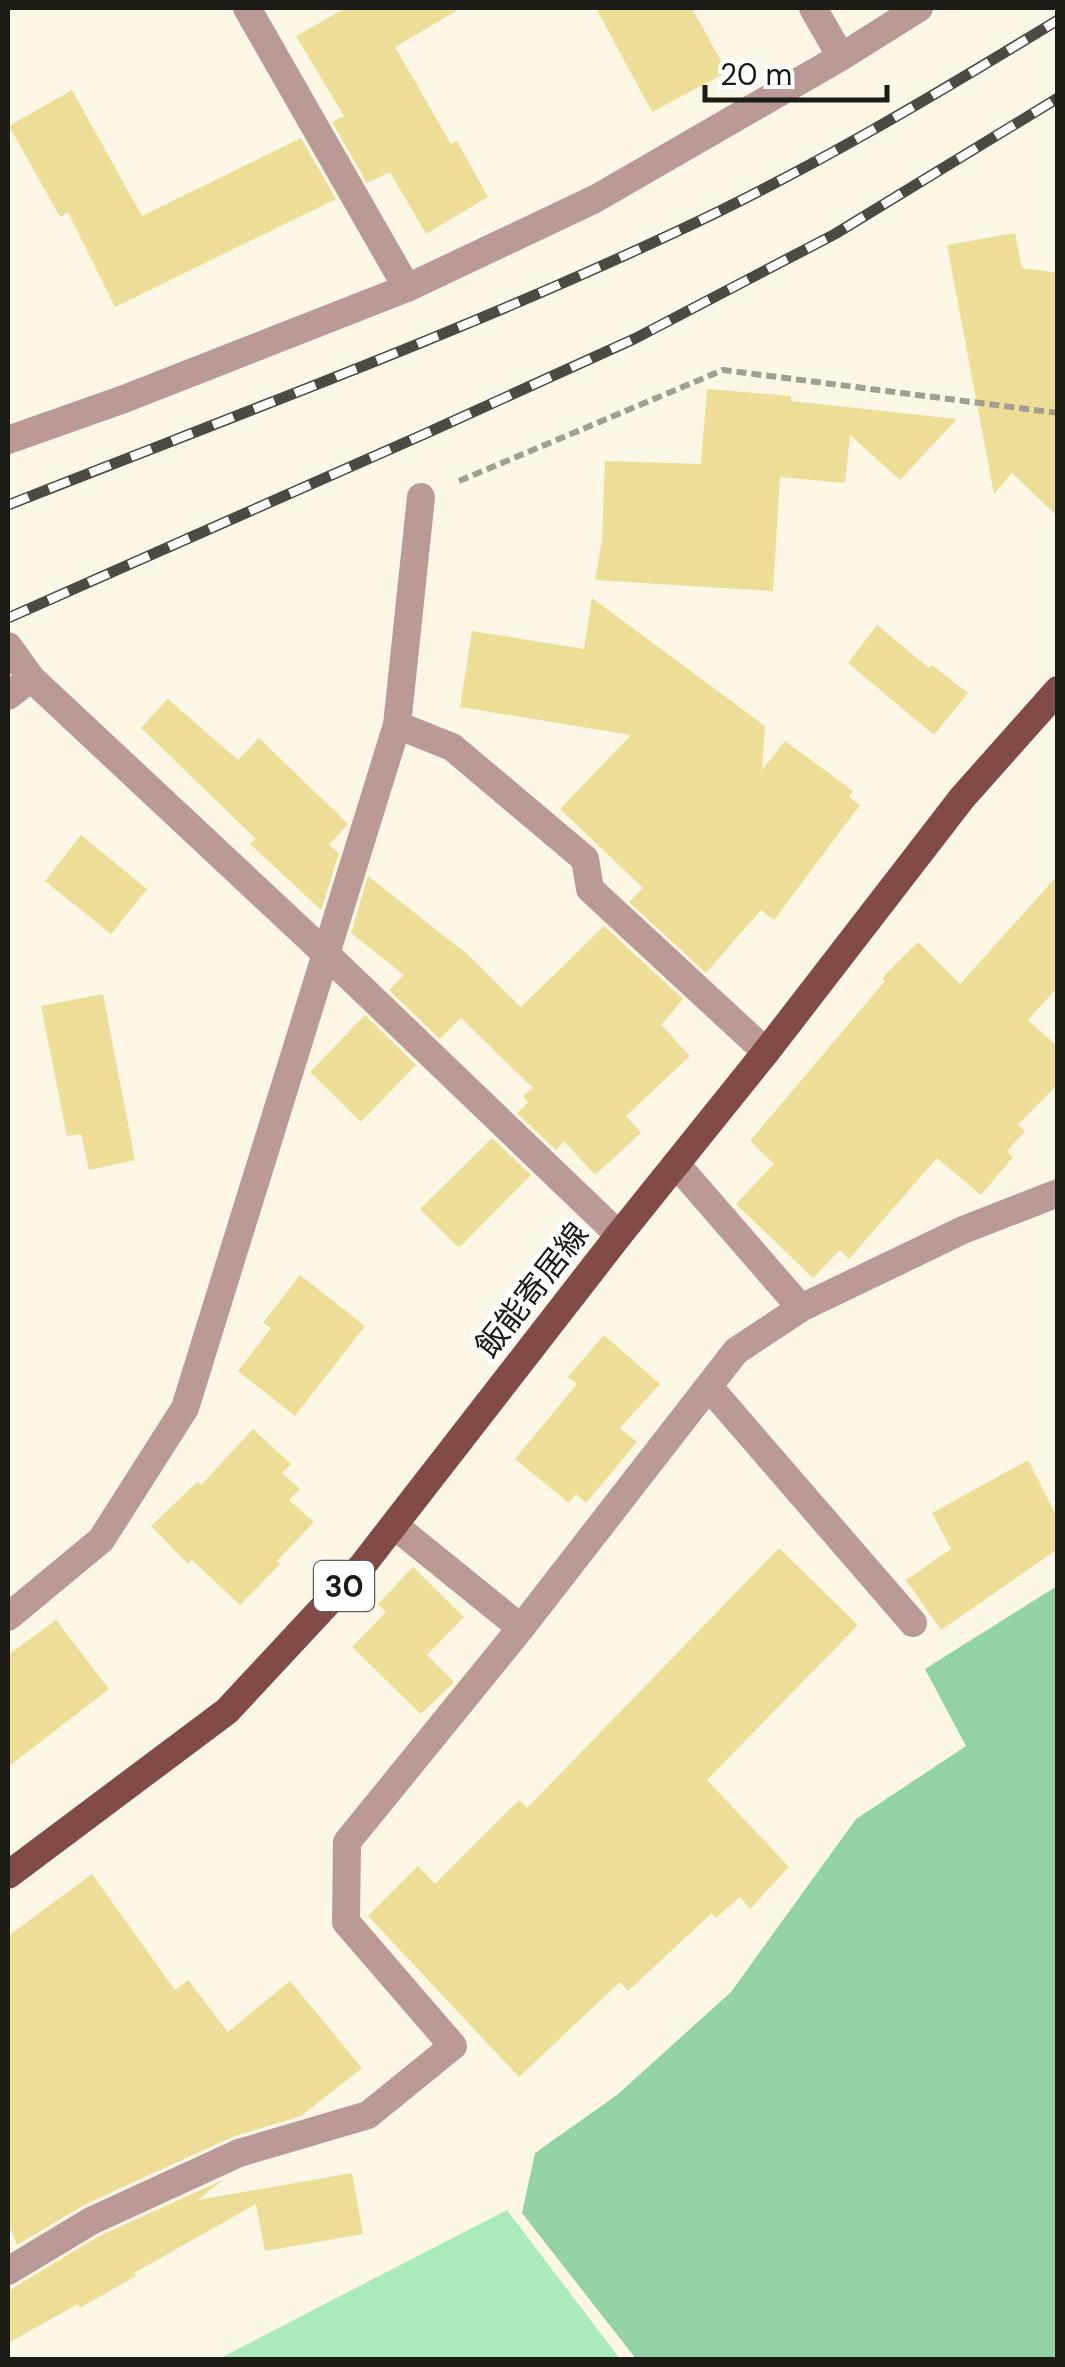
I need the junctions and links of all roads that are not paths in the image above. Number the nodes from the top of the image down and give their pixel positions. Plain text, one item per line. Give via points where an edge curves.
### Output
1 (247, 8) edge
2 (813, 8) edge
3 (919, 8) edge
4 (841, 57) junction
5 (408, 288) junction
6 (8, 440) edge
7 (422, 496) road end
8 (8, 646) edge
9 (31, 678) junction
10 (1058, 690) edge
11 (8, 696) edge
12 (396, 724) junction
13 (326, 954) junction
14 (766, 1052) junction
15 (676, 1164) junction
16 (1058, 1193) edge
17 (619, 1235) junction
18 (801, 1308) junction
19 (709, 1387) junction
20 (395, 1526) junction
21 (8, 1617) edge
22 (913, 1624) dead end
23 (521, 1628) junction
24 (8, 1875) edge
25 (8, 2271) edge

1 - 5 street
2 - 4 street
3 - 4 street
4 - 5 street via 595,199
5 - 6 street
7 - 12 street
8 - 9 street
9 - 11 street
9 - 13 street
10 - 14 main road, 飯能寄居線 / 30 via 962,798
12 - 13 street
12 - 14 street via 452,748 585,860 590,889
13 - 17 street
13 - 21 street via 185,1408 101,1540
14 - 15 main road, 飯能寄居線 / 30
15 - 17 main road, 飯能寄居線 / 30
15 - 18 street
16 - 18 street via 963,1230
17 - 20 main road, 飯能寄居線 / 30
18 - 19 street via 736,1351
19 - 22 street
19 - 23 street
20 - 23 street
20 - 24 main road, 飯能寄居線 / 30 via 227,1712
23 - 25 street via 348,1842 346,1922 453,2046 368,2115 239,2153 91,2221

